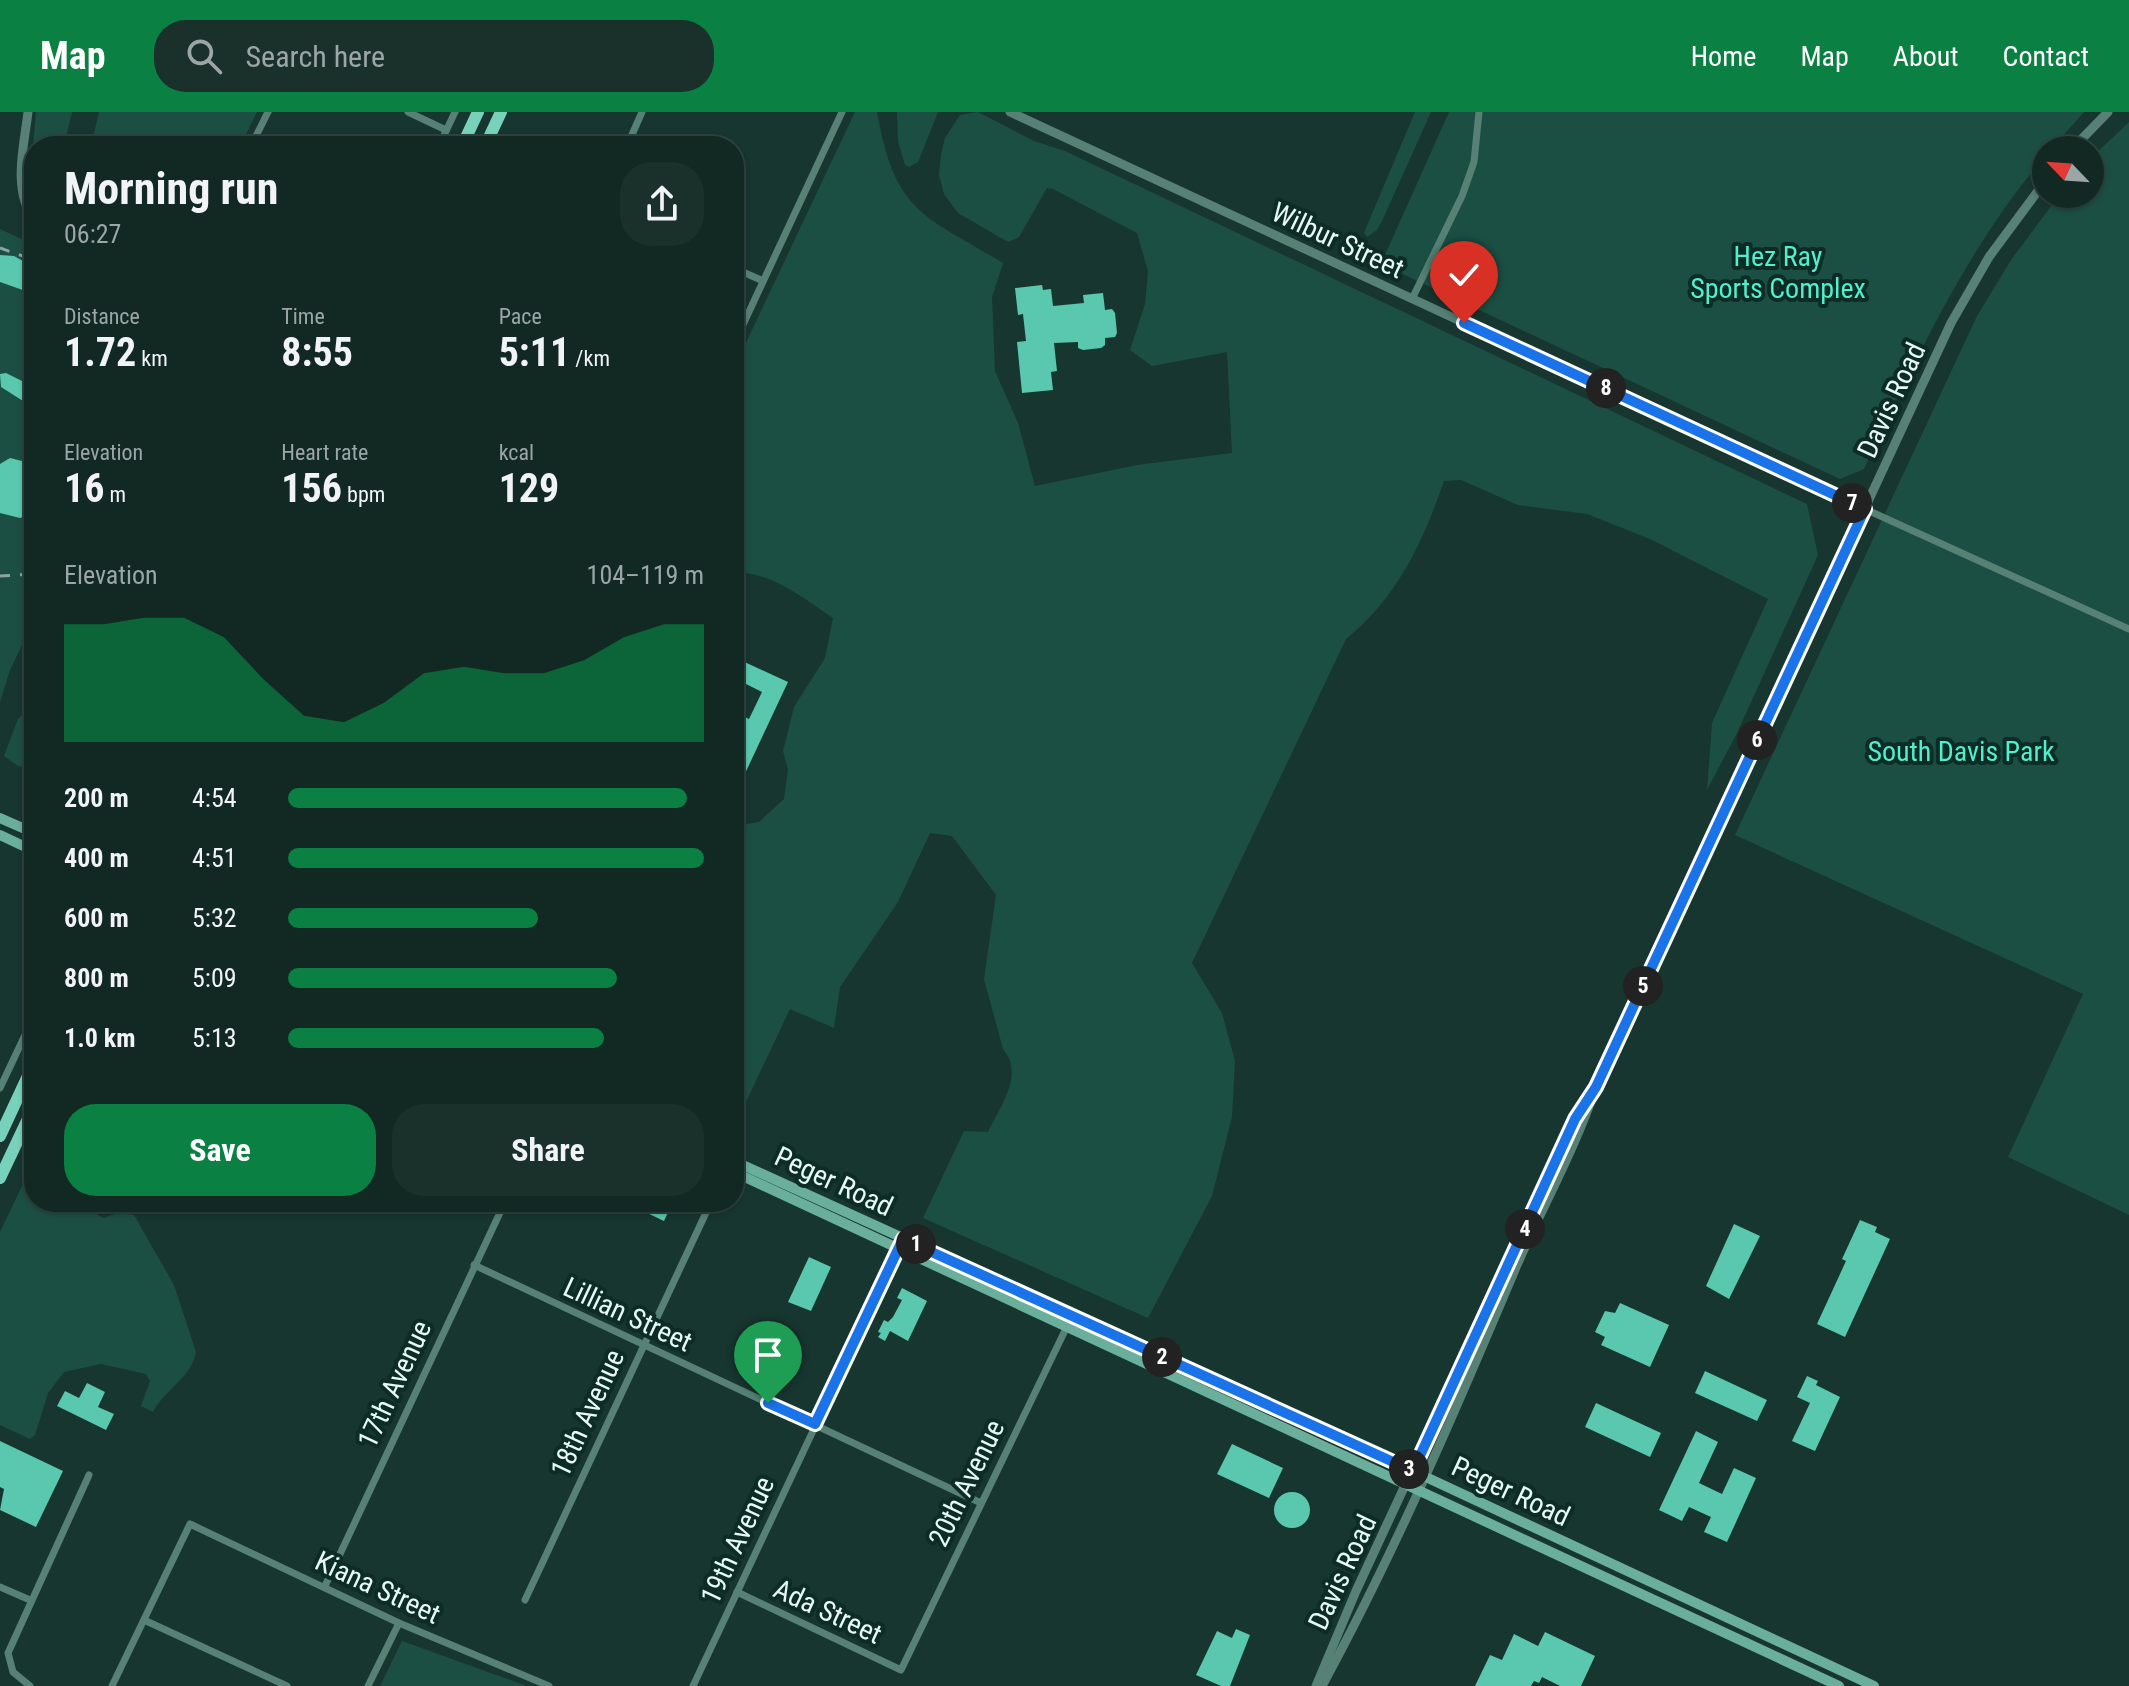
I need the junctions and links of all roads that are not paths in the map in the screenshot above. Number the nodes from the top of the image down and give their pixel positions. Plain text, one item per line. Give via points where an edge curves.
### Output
1 (28, 112) edge
2 (268, 112) edge
3 (408, 112) edge
4 (455, 112) edge
5 (478, 112) edge
6 (501, 112) edge
7 (642, 112) edge
8 (842, 112) edge
9 (1010, 112) edge
10 (1479, 112) edge
11 (2108, 112) edge
12 (446, 130) junction
13 (26, 136) edge
14 (256, 136) edge
15 (443, 136) edge
16 (467, 136) edge
17 (490, 136) edge
18 (631, 136) edge
19 (2085, 136) edge
20 (24, 154) edge
21 (24, 189) edge
22 (2032, 199) edge
23 (744, 272) edge
24 (763, 281) junction
25 (1412, 299) junction
26 (744, 322) edge
27 (1865, 509) junction
28 (2129, 629) edge
29 (0, 818) edge
30 (24, 829) edge
31 (0, 835) edge
32 (24, 846) edge
33 (24, 1037) edge
34 (24, 1084) edge
35 (1596, 1087) junction
36 (0, 1088) edge
37 (24, 1127) edge
38 (0, 1136) edge
39 (744, 1166) edge
40 (744, 1176) edge
41 (0, 1178) edge
42 (500, 1212) edge
43 (706, 1212) edge
44 (901, 1244) junction
45 (474, 1265) junction
46 (1070, 1321) junction
47 (642, 1346) junction
48 (815, 1424) junction
49 (1413, 1471) junction
50 (89, 1475) dead end
51 (1425, 1477) junction
52 (1406, 1485) junction
53 (1419, 1490) junction
54 (981, 1503) junction
55 (325, 1586) junction
56 (0, 1587) edge
57 (737, 1592) junction
58 (30, 1600) junction
59 (525, 1600) dead end
60 (144, 1620) junction
61 (399, 1623) junction
62 (901, 1670) joint
63 (30, 1686) edge
64 (112, 1686) edge
65 (287, 1686) edge
66 (368, 1686) edge
67 (549, 1686) edge
68 (693, 1686) edge
69 (1316, 1686) edge
70 (1322, 1686) edge
71 (1839, 1686) edge
72 (1874, 1686) edge

1 - 13 street
2 - 14 street
3 - 12 street
4 - 12 street
5 - 16 main road
6 - 17 main road
7 - 18 street
8 - 24 street
9 - 25 street, Wilbur Street
10 - 25 street via 1474,162 1462,196
11 - 19 street
12 - 15 street
20 - 21 street
22 - 27 street, Davis Road via 1963,300
23 - 24 street
24 - 26 street
25 - 27 street, Wilbur Street
27 - 28 street
27 - 35 street, Davis Road
29 - 30 main road
31 - 32 main road
33 - 36 street
34 - 38 main road
35 - 49 street, Davis Road via 1575,1119
35 - 51 street, Davis Road
37 - 41 main road
39 - 44 main road, Peger Road
40 - 44 main road, Peger Road
42 - 45 street, 17th Avenue
43 - 47 street, 18th Avenue
44 - 46 main road, Peger Road
44 - 48 street, 19th Avenue
45 - 47 street, Lillian Street
45 - 55 street, 17th Avenue
46 - 49 main road, Peger Road
46 - 52 main road, Peger Road
46 - 54 street, 20th Avenue
47 - 48 street, Lillian Street
47 - 59 street, 18th Avenue
48 - 54 street, Lillian Street
48 - 57 street, 19th Avenue
49 - 51 main road, Peger Road
49 - 52 street, Davis Road
50 - 58 street
51 - 53 street, Davis Road
51 - 72 main road, Peger Road
52 - 53 main road, Peger Road
52 - 69 street, Davis Road
53 - 70 street, Davis Road
53 - 71 main road, Peger Road
54 - 62 street, 20th Avenue
55 - 60 street, Kiana Street via 190,1524
55 - 61 street, Kiana Street
56 - 58 street
57 - 62 street, Ada Street
57 - 68 street, 19th Avenue
58 - 63 street via 10,1646 9,1667
60 - 64 street
60 - 65 street
61 - 66 street
61 - 67 street, Kiana Street

